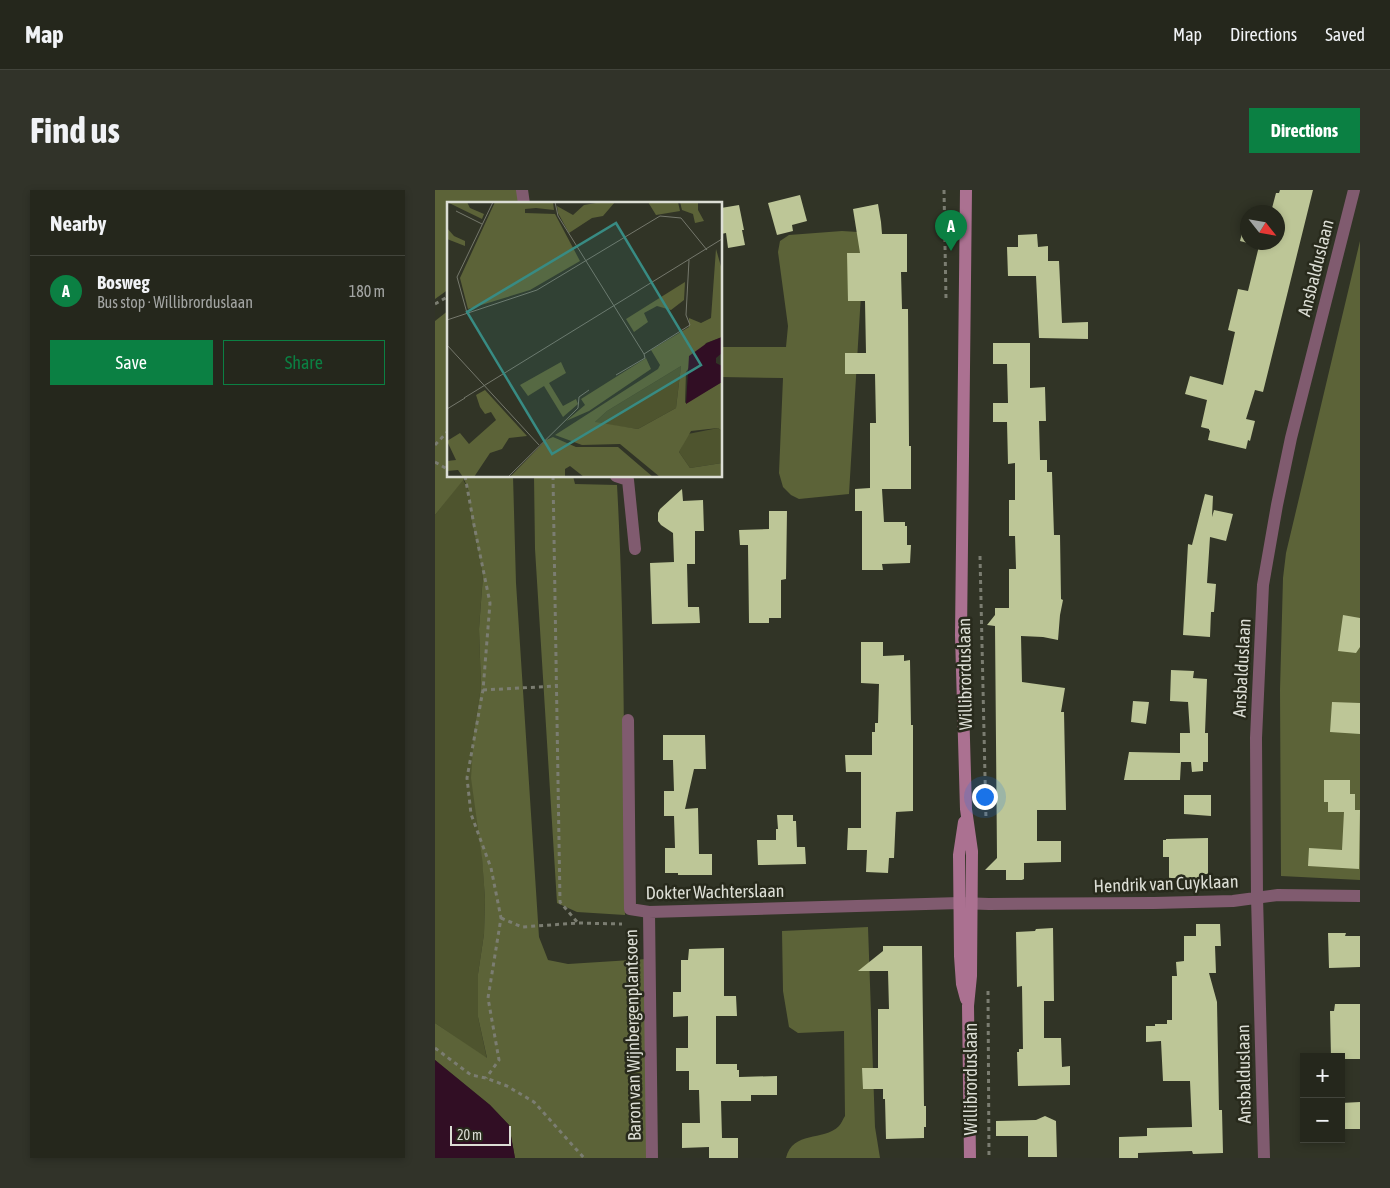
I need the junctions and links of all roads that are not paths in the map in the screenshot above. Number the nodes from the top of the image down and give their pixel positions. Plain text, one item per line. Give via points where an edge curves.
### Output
1 (966, 190) edge
2 (1354, 190) edge
3 (622, 478) edge
4 (635, 549) dead end
5 (628, 720) dead end
6 (1360, 896) edge
7 (1257, 897) junction
8 (966, 904) junction
9 (649, 912) junction
10 (652, 1158) edge
11 (970, 1158) edge
12 (1263, 1158) edge

1 - 8 main road, Willibrorduslaan via 961,635 966,809 972,851
2 - 7 street, Ansbalduslaan via 1291,438 1263,585 1256,738
3 - 4 street via 628,480
5 - 9 street, Dokter Wachterslaan via 630,910
6 - 7 street, Hendrik van Cuyklaan
7 - 8 street, Hendrik van Cuyklaan via 1194,902
7 - 12 street, Ansbalduslaan
8 - 9 street, Dokter Wachterslaan
8 - 11 main road, Willibrorduslaan via 971,976 968,1006
9 - 10 street, Baron van Wijnbergenplantsoen

